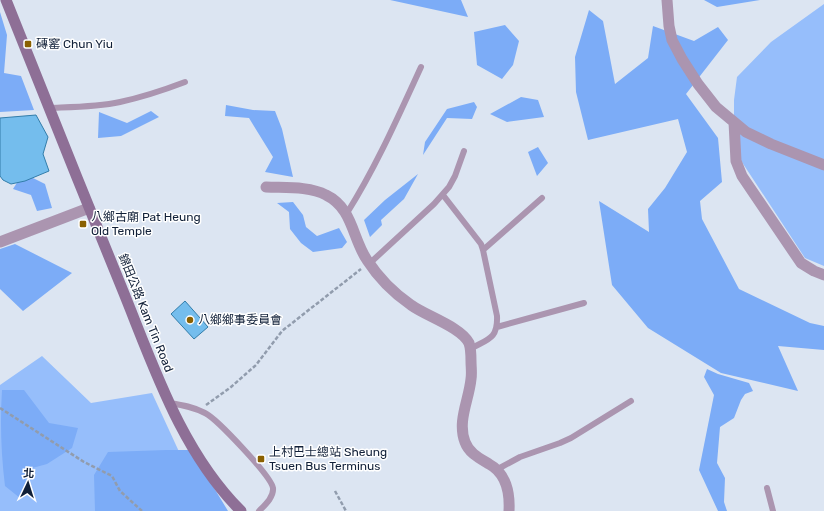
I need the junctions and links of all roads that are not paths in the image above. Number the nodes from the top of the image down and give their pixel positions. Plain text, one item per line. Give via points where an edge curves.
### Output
1 (6, 0) edge
2 (667, 0) edge
3 (421, 67) dead end
4 (185, 82) dead end
5 (49, 108) junction
6 (734, 122) junction
7 (464, 151) dead end
8 (824, 165) edge
9 (266, 187) dead end
10 (443, 195) junction
11 (542, 198) dead end
12 (89, 208) junction
13 (346, 213) junction
14 (0, 242) edge
15 (483, 250) junction
16 (370, 263) junction
17 (824, 275) edge
18 (584, 303) dead end
19 (498, 326) junction
20 (470, 349) junction
21 (631, 401) dead end
22 (170, 404) junction
23 (496, 470) junction
24 (767, 488) dead end
25 (241, 511) edge
26 (259, 511) edge
27 (509, 511) edge
28 (773, 511) edge

1 - 5 main road, 錦田公路 Kam Tin Road
2 - 6 street via 670,33 682,59 716,107
3 - 13 lane via 376,164
4 - 5 lane via 119,102
5 - 12 main road, 錦田公路 Kam Tin Road
6 - 8 street via 746,132 771,144
6 - 17 street via 736,161 742,176 801,264
7 - 10 lane via 455,176
9 - 13 street via 302,189 326,194
10 - 15 lane
10 - 16 lane
11 - 15 lane
12 - 14 street
12 - 22 main road, 錦田公路 Kam Tin Road
13 - 16 street
15 - 19 lane
16 - 20 street via 398,296 458,331 465,337
18 - 19 lane
19 - 20 lane via 495,334
20 - 23 street via 471,379 462,417 464,440 471,453
21 - 23 lane via 571,438 520,457
22 - 25 main road, 錦田公路 Kam Tin Road via 210,473 226,496
22 - 26 lane via 188,406 206,413 222,426 271,482 273,487 270,498
23 - 27 street via 506,483
24 - 28 lane

